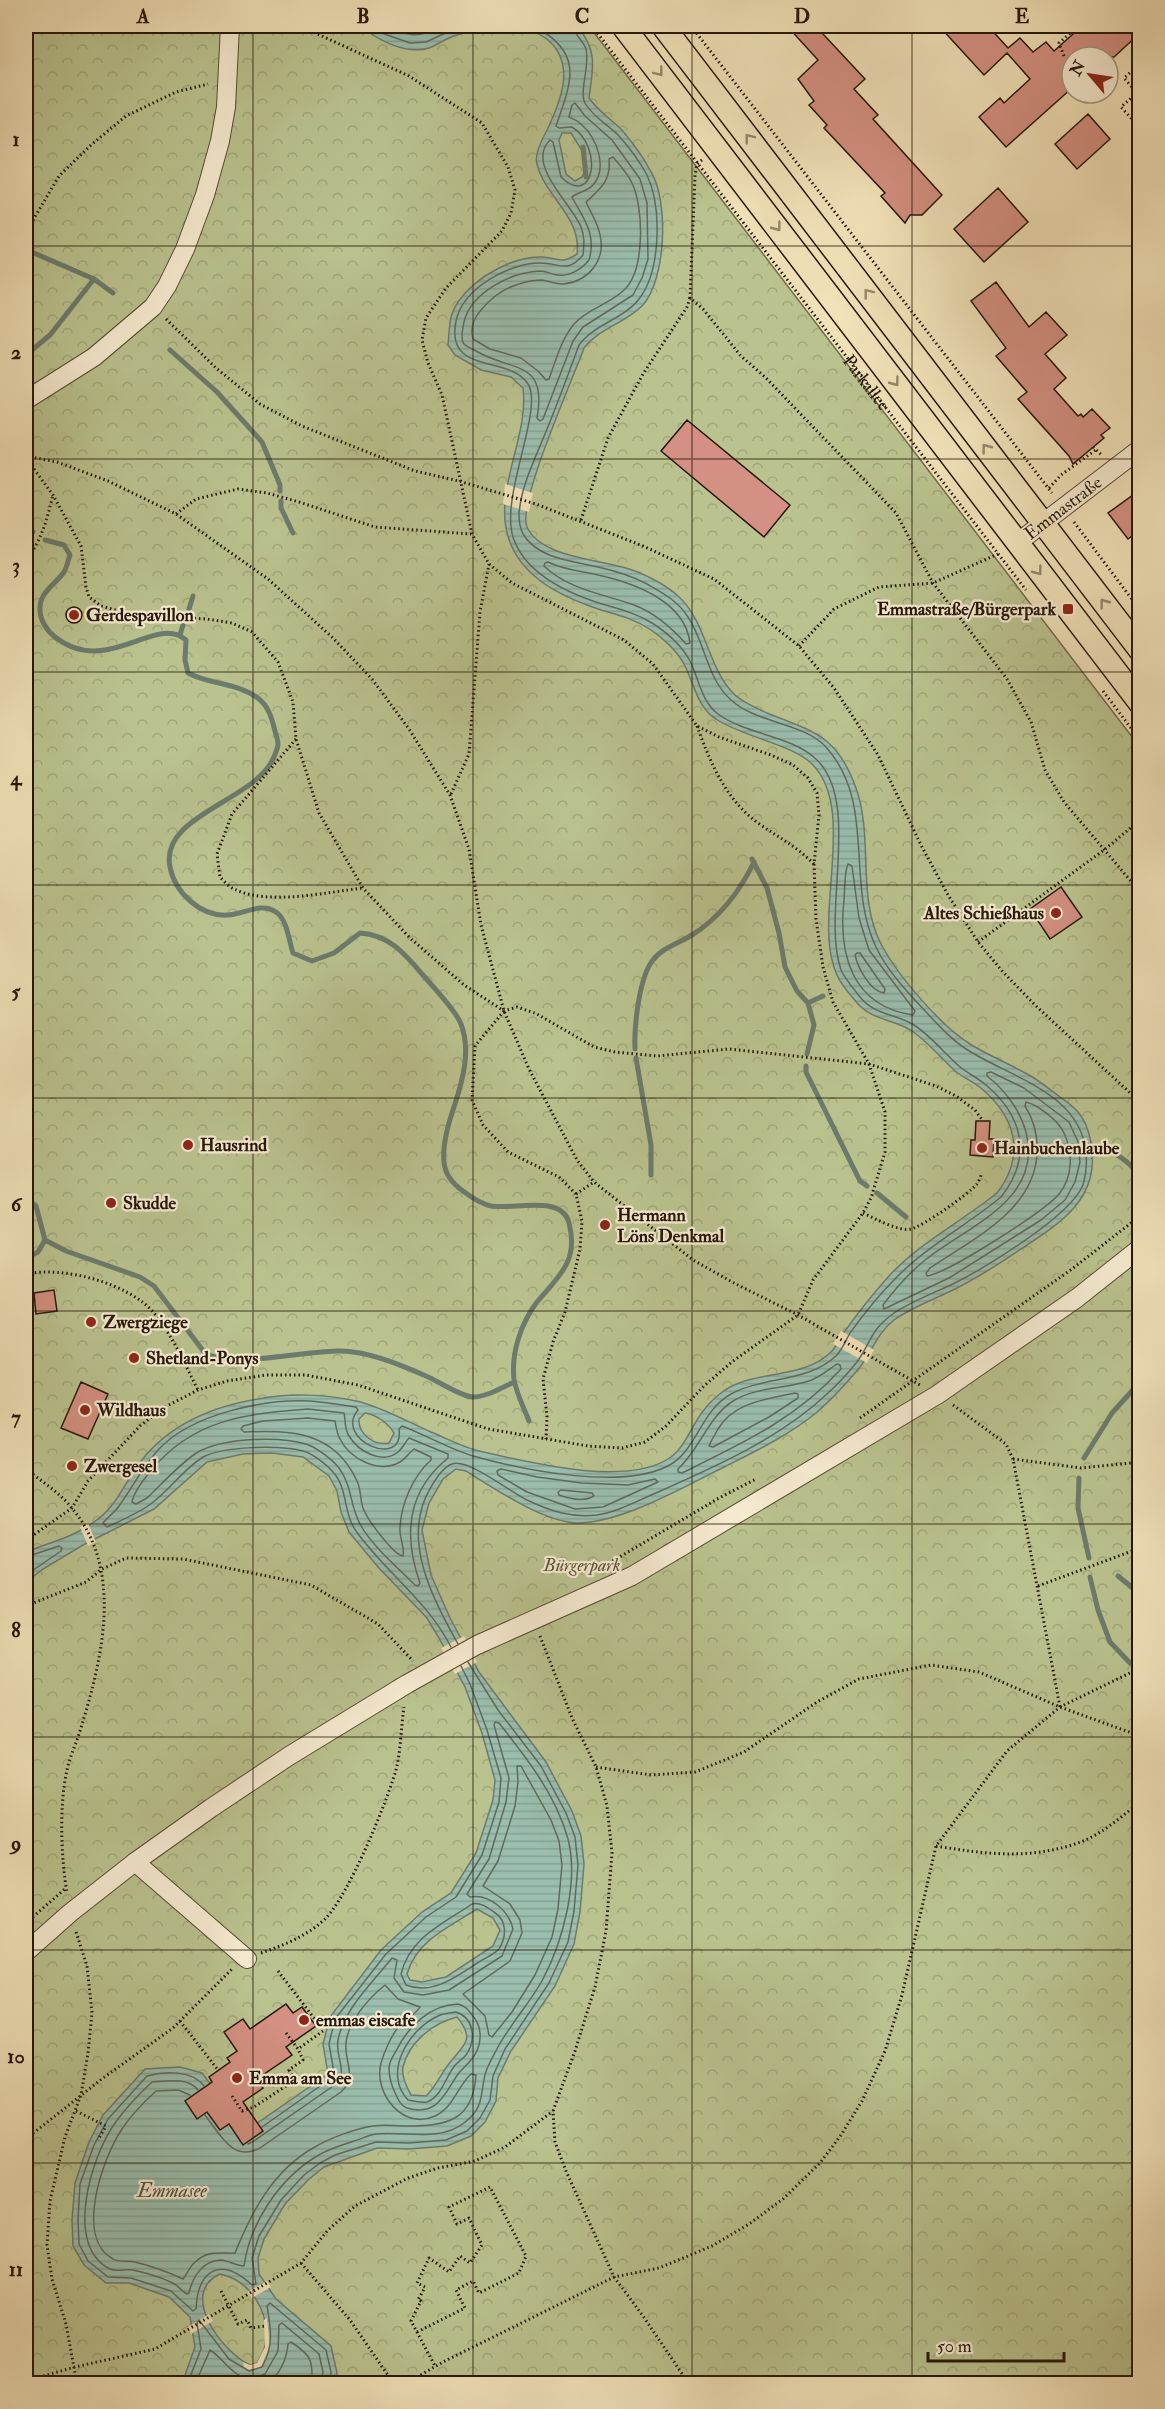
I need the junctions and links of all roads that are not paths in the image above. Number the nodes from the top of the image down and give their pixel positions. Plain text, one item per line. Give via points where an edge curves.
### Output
1 (230, 26) edge
2 (623, 26) edge
3 (663, 26) edge
4 (26, 400) edge
5 (1140, 449) edge
6 (1044, 523) junction
7 (1008, 549) junction
8 (1140, 650) edge
9 (1140, 703) edge
10 (1140, 1248) edge
11 (135, 1862) junction
12 (26, 1952) edge
13 (244, 1961) road end

1 - 4 street via 220,141 185,249 153,307 94,357
2 -> 7 main road, Parkallee via 717,147
6 -> 3 main road
5 - 6 street, Emmastraße
6 - 7 street, Emmastraße
8 -> 6 main road
7 -> 9 main road, Parkallee
10 - 11 street via 1077,1298 927,1401 632,1576 439,1665 289,1756
11 - 12 street
11 - 13 street

